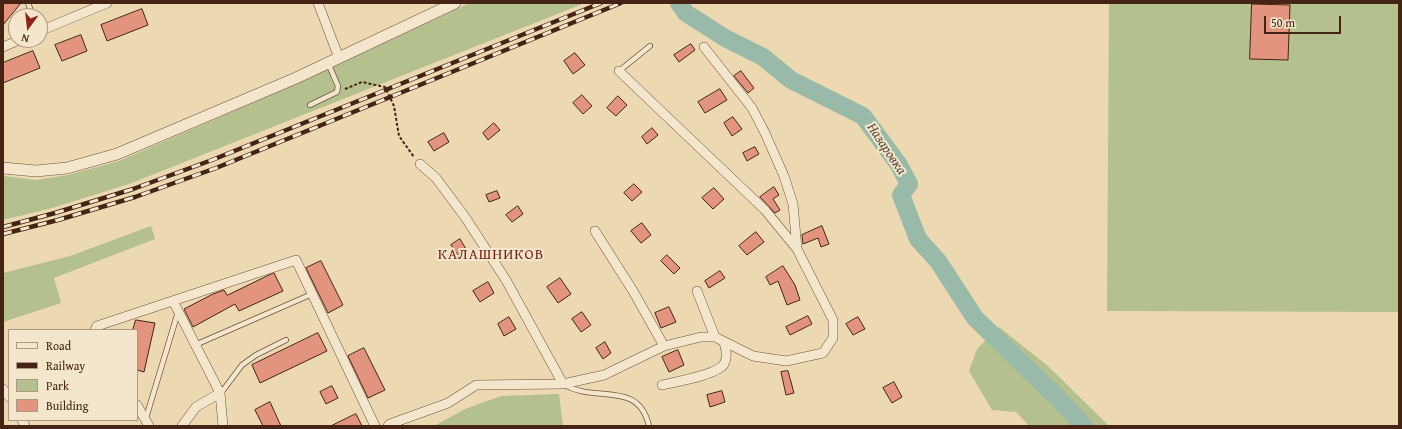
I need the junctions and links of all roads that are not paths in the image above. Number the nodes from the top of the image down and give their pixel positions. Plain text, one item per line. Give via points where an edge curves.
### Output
1 (107, 3) edge
2 (318, 3) edge
3 (455, 3) edge
4 (48, 27) edge
5 (650, 46) dead end
6 (704, 47) dead end
7 (339, 58) junction
8 (328, 63) junction
9 (619, 71) joint
10 (310, 105) dead end
11 (420, 164) road end
12 (3, 168) edge
13 (595, 231) dead end
14 (797, 249) junction
15 (698, 290) dead end
16 (312, 294) junction
17 (173, 301) junction
18 (178, 311) junction
19 (96, 329) edge
20 (715, 337) junction
21 (286, 340) dead end
22 (724, 342) junction
23 (195, 345) junction
24 (664, 346) junction
25 (563, 384) junction
26 (662, 386) dead end
27 (220, 393) junction
28 (138, 407) edge
29 (147, 423) edge
30 (182, 426) edge
31 (223, 426) edge
32 (375, 426) edge
33 (388, 426) edge
34 (649, 426) edge

1 - 4 street
2 - 7 street
3 - 7 street
5 - 9 lane
6 - 14 street via 752,108 765,133 793,204
7 - 8 street
8 - 10 lane via 338,89 334,94
8 - 12 street via 195,122 95,162 36,171
9 - 14 street via 765,210
11 - 25 street via 436,178 465,217 506,280
13 - 24 street via 633,290
14 - 22 street via 833,320 833,338 823,353 786,361 753,356
15 - 20 street
16 - 17 street via 296,260
16 - 23 lane
16 - 32 street
17 - 18 street
17 - 19 street via 97,326
18 - 23 street
18 - 29 lane
20 - 22 street
20 - 24 street
21 - 27 lane via 242,365
22 - 26 street via 726,357 723,365 715,371
23 - 27 street
24 - 25 street via 604,375
25 - 33 street via 476,385 448,404
25 - 34 lane via 574,391 620,395 634,400 642,409
27 - 30 street via 196,407
27 - 31 street
28 - 29 street

